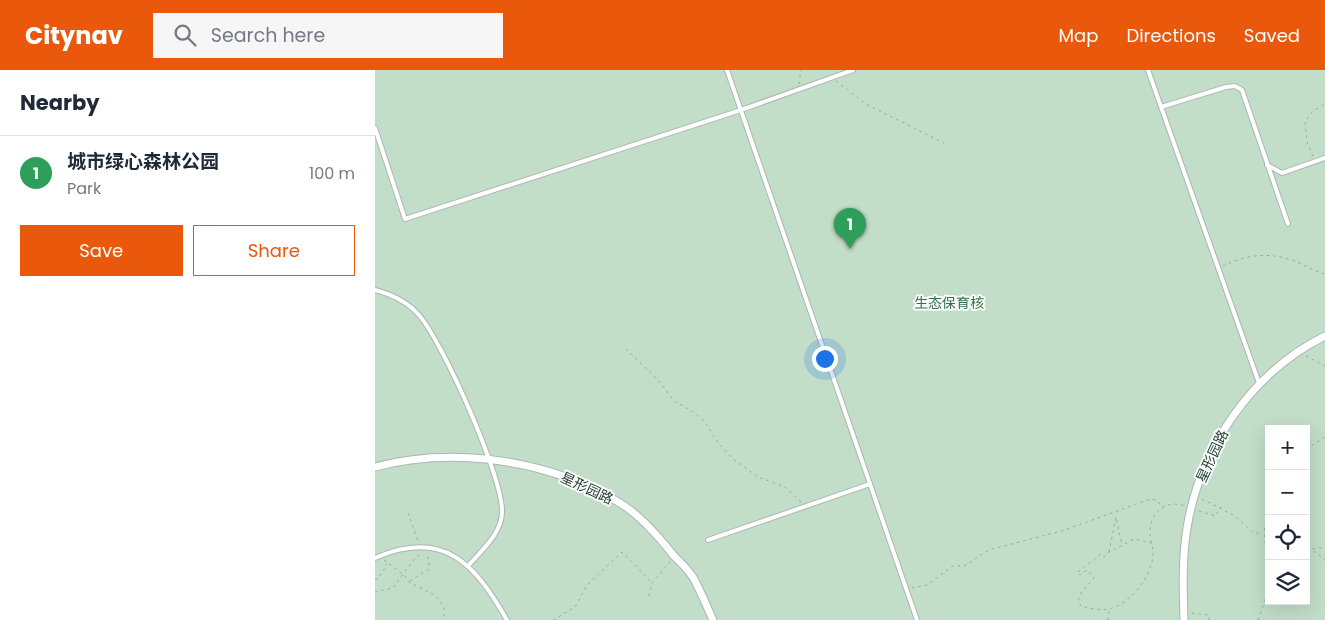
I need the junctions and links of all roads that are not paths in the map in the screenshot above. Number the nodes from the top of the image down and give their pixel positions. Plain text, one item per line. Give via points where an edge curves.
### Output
1 (727, 70) edge
2 (853, 70) edge
3 (1148, 70) edge
4 (1161, 107) junction
5 (741, 110) junction
6 (375, 128) edge
7 (1325, 158) edge
8 (1267, 165) junction
9 (1287, 224) dead end
10 (375, 290) edge
11 (1325, 336) edge
12 (1259, 383) junction
13 (489, 460) junction
14 (375, 467) edge
15 (870, 484) junction
16 (708, 540) dead end
17 (375, 558) edge
18 (468, 566) junction
19 (507, 620) edge
20 (713, 620) edge
21 (917, 620) edge
22 (1184, 620) edge

1 - 5 lane
2 - 5 lane
3 - 4 lane
4 - 8 lane via 1235,86 1242,90
4 - 12 lane
5 - 6 lane via 405,219
5 - 15 lane
7 - 8 lane via 1282,173
8 - 9 lane
10 - 13 lane via 402,301 430,329
11 - 12 street, 星形园路
12 - 22 street, 星形园路 via 1216,443 1194,497 1183,559
13 - 14 street, 星形园路 via 401,460
13 - 18 lane via 501,497 502,513 499,528
13 - 20 street, 星形园路 via 571,477 621,504 661,540 693,578
15 - 16 lane
15 - 21 lane
17 - 18 lane via 404,548 418,547 448,553
18 - 19 lane via 487,585

